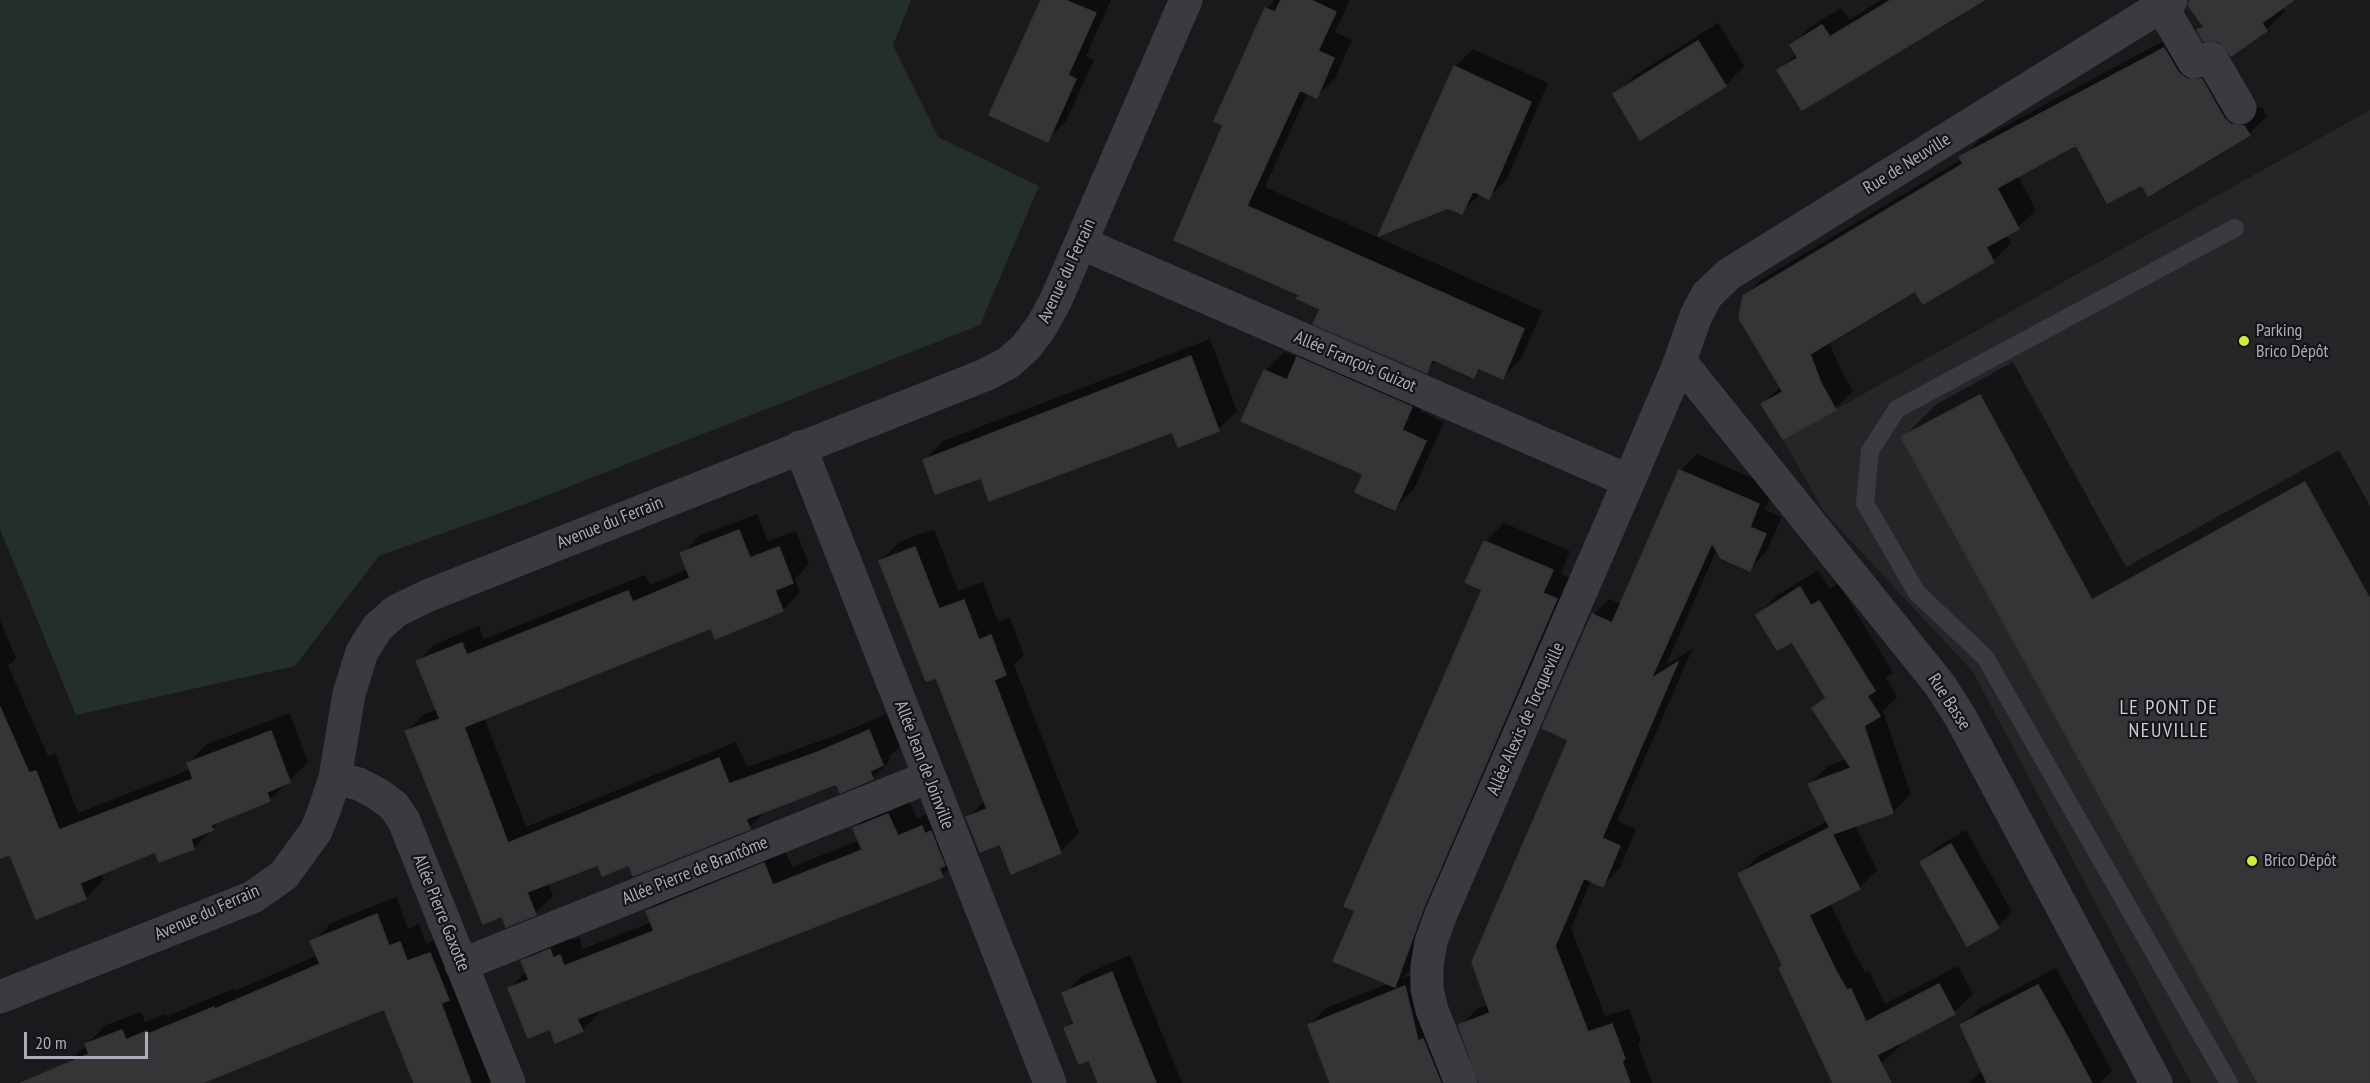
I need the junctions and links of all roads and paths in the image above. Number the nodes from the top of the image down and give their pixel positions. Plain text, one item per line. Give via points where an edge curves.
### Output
1 (1186, 0) edge
2 (2167, 3) edge
3 (2240, 108) dead end
4 (2235, 228) dead end
5 (1081, 243) junction
6 (1680, 361) junction
7 (800, 447) junction
8 (1629, 481) junction
9 (928, 777) junction
10 (335, 778) junction
11 (461, 965) junction
12 (0, 997) edge
13 (509, 1083) edge
14 (1050, 1083) edge
15 (1461, 1083) edge
16 (2156, 1083) edge
17 (2229, 1083) edge

1 - 5 street, Avenue du Ferrain
2 - 3 street via 2194,62 2211,58
2 - 6 street, Rue de Neuville via 1729,274 1714,286 1702,304
4 - 17 lane via 1897,409 1870,452 1865,503 1917,593 1985,657
5 - 7 street, Avenue du Ferrain via 1041,327 1008,363
5 - 8 street, Allée François Guizot
6 - 8 street, Allée Alexis de Tocqueville
6 - 16 street, Rue Basse via 1951,702
7 - 9 street, Allée Jean de Joinville
7 - 10 street, Avenue du Ferrain via 396,611 377,628 354,672
8 - 15 street, Allée Alexis de Tocqueville via 1431,942 1427,989
9 - 11 street, Allée Pierre de Brantôme
9 - 14 street, Allée Jean de Joinville
10 - 11 street, Allée Pierre Gaxotte via 359,784 394,806 404,821
10 - 12 street, Avenue du Ferrain via 316,831 302,853 284,875 253,897
11 - 13 street, Allée Pierre Gaxotte

